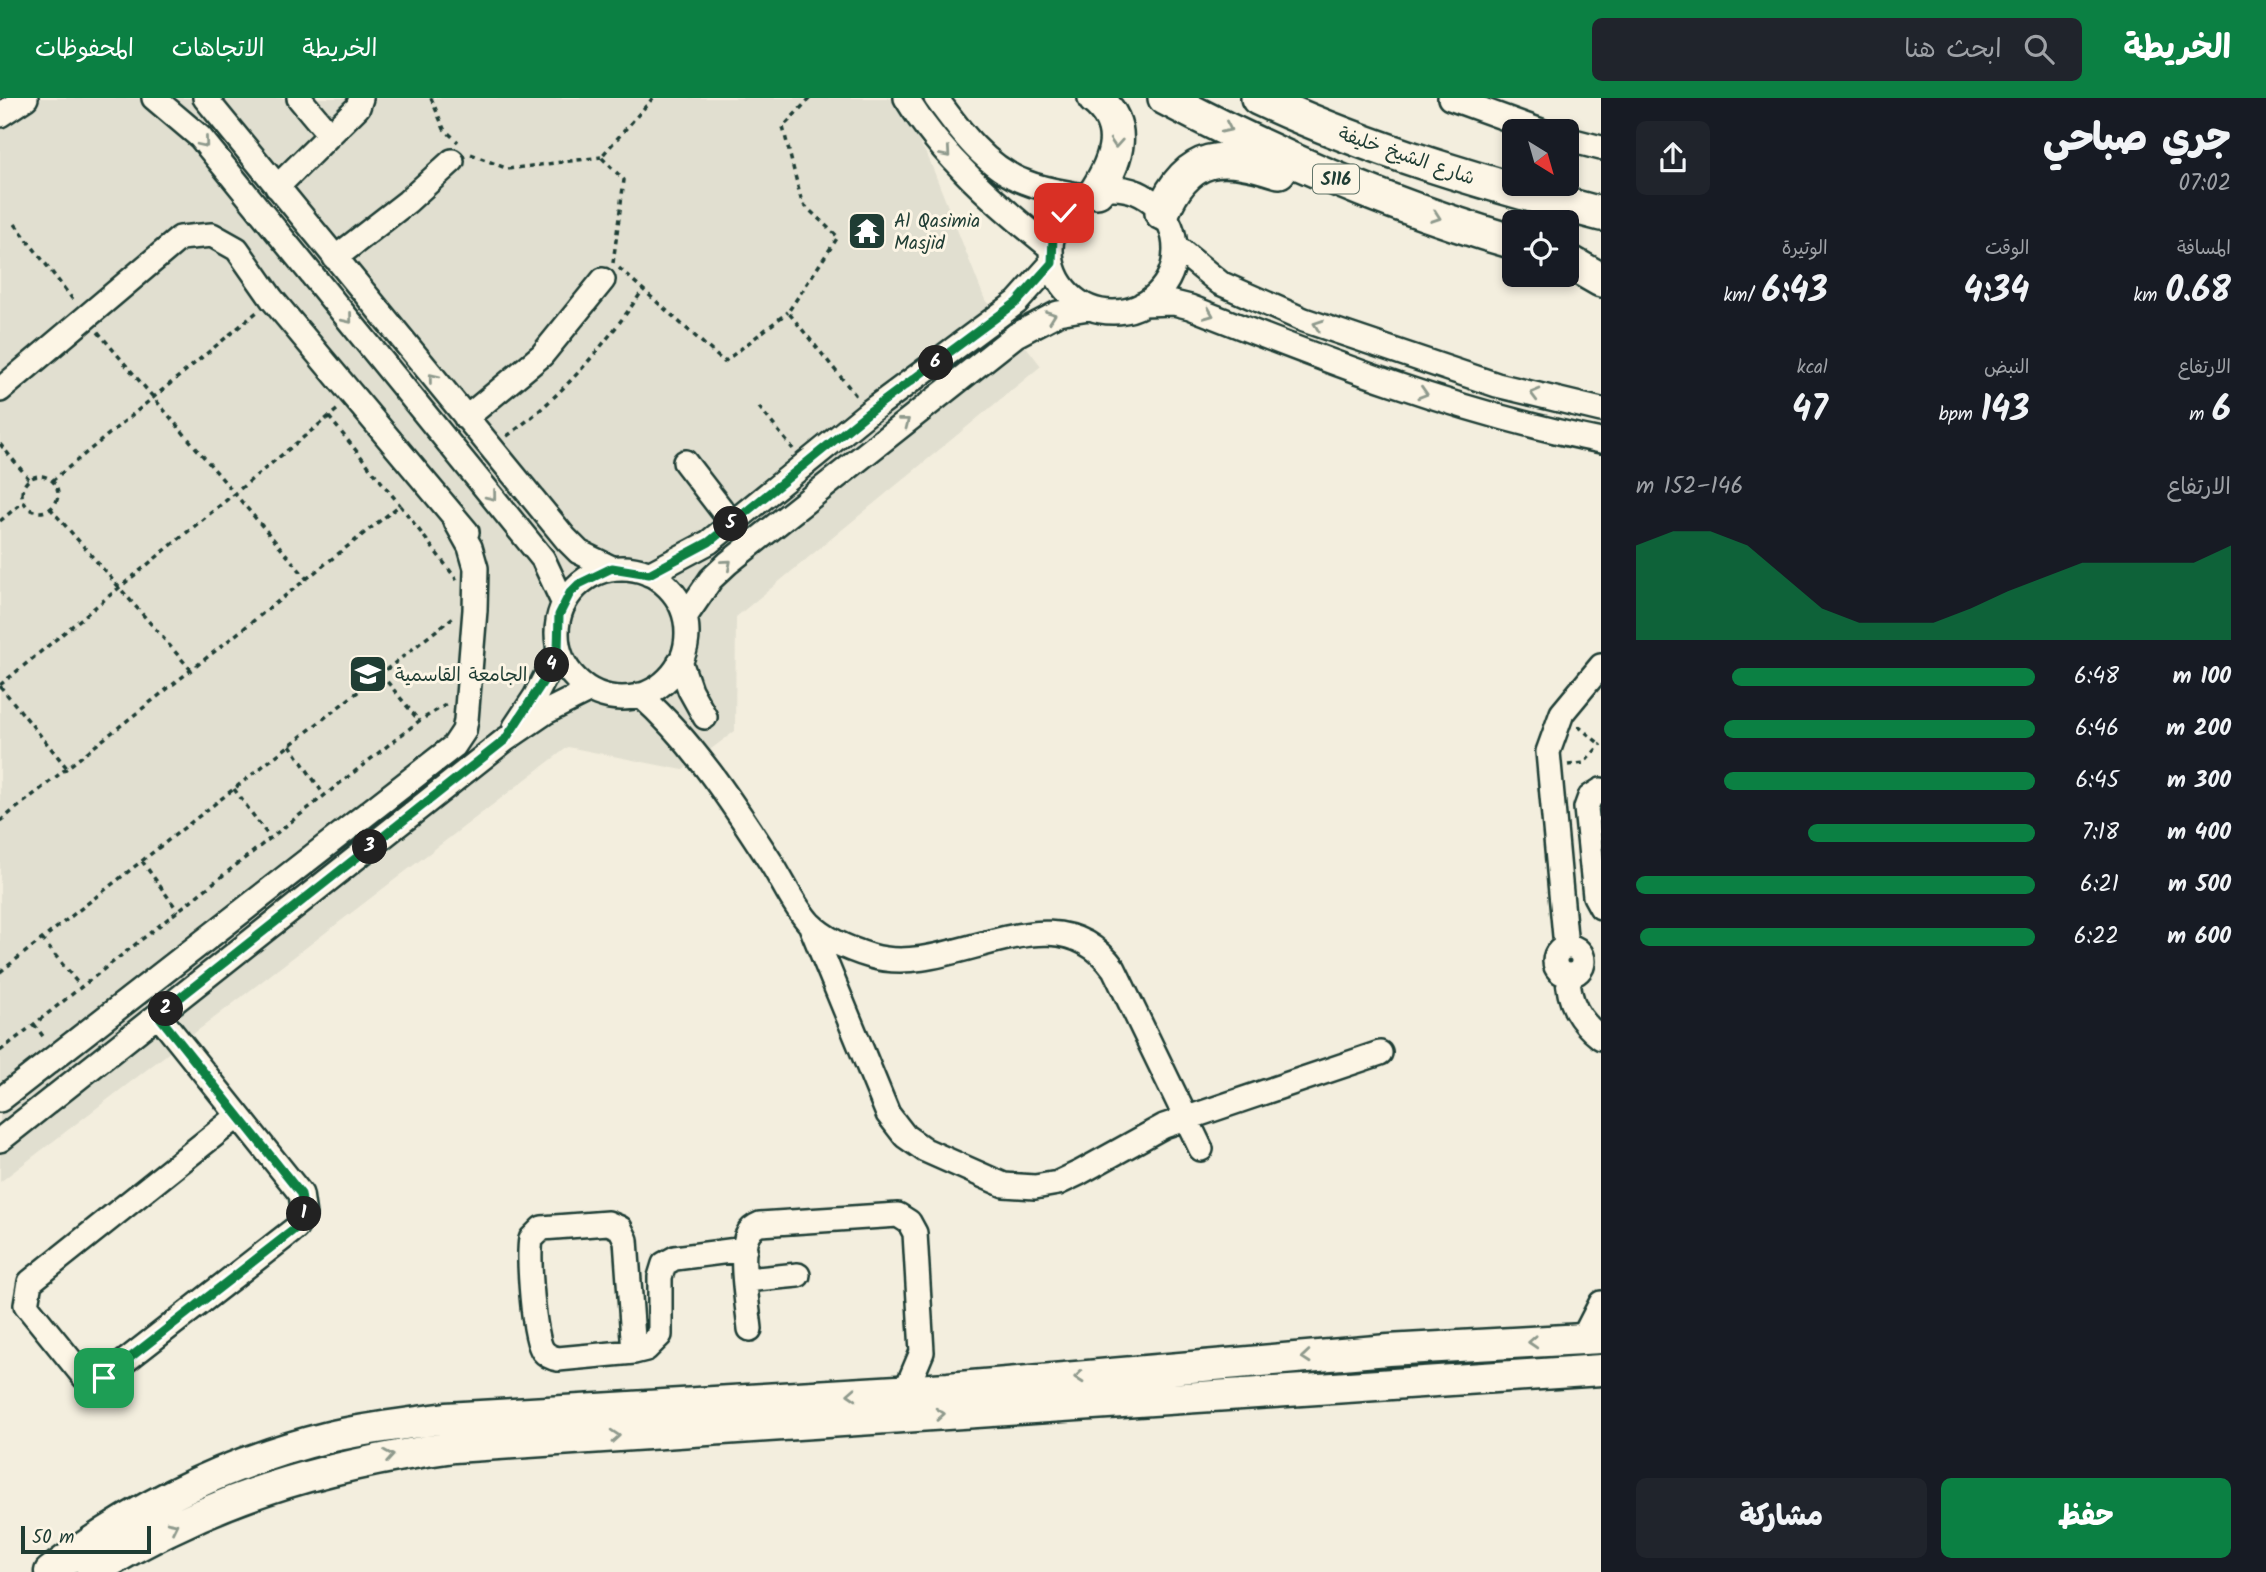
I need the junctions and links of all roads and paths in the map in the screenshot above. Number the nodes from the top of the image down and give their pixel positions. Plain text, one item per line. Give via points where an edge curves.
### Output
1 (26, 98) edge
2 (154, 98) edge
3 (205, 98) edge
4 (299, 98) edge
5 (361, 98) edge
6 (431, 98) edge
7 (653, 98) edge
8 (810, 98) edge
9 (906, 98) edge
10 (936, 98) edge
11 (1095, 98) edge
12 (1165, 98) edge
13 (1258, 98) edge
14 (1450, 98) edge
15 (0, 115) edge
16 (1508, 119) edge
17 (330, 135) junction
18 (1579, 142) edge
19 (1601, 148) edge
20 (460, 152) junction
21 (601, 157) junction
22 (1328, 176) junction
23 (277, 187) junction
24 (1090, 193) junction
25 (1162, 212) junction
26 (1601, 214) edge
27 (15, 224) dead end
28 (1502, 238) edge
29 (1175, 246) junction
30 (1051, 256) junction
31 (335, 258) junction
32 (1579, 259) edge
33 (1601, 262) edge
34 (1579, 270) edge
35 (603, 280) dead end
36 (1601, 281) edge
37 (643, 290) junction
38 (272, 299) junction
39 (1143, 304) junction
40 (1089, 308) junction
41 (788, 312) junction
42 (87, 318) junction
43 (0, 390) edge
44 (353, 397) junction
45 (154, 398) junction
46 (1601, 410) edge
47 (869, 412) junction
48 (328, 417) junction
49 (466, 418) junction
50 (1601, 441) edge
51 (0, 444) edge
52 (490, 447) junction
53 (685, 462) dead end
54 (29, 479) junction
55 (52, 481) junction
56 (235, 494) junction
57 (23, 502) junction
58 (400, 505) junction
59 (50, 508) junction
60 (0, 521) edge
61 (732, 523) junction
62 (612, 568) junction
63 (649, 574) junction
64 (307, 579) junction
65 (458, 582) dead end
66 (119, 587) junction
67 (564, 604) junction
68 (463, 609) junction
69 (685, 617) junction
70 (455, 627) dead end
71 (558, 650) junction
72 (680, 661) junction
73 (1601, 666) edge
74 (191, 670) junction
75 (381, 674) junction
76 (0, 685) edge
77 (590, 690) junction
78 (457, 693) junction
79 (640, 695) junction
80 (1562, 713) junction
81 (705, 717) dead end
82 (419, 721) junction
83 (505, 740) junction
84 (1601, 744) edge
85 (290, 745) junction
86 (1562, 763) dead end
87 (67, 768) junction
88 (233, 789) junction
89 (1601, 790) edge
90 (324, 795) junction
91 (0, 821) edge
92 (270, 838) junction
93 (142, 861) junction
94 (1601, 907) edge
95 (178, 911) junction
96 (810, 924) junction
97 (42, 939) junction
98 (1579, 958) edge
99 (0, 972) edge
100 (81, 988) junction
101 (158, 1015) junction
102 (1601, 1038) edge
103 (0, 1051) edge
104 (1380, 1053) dead end
105 (0, 1100) edge
106 (238, 1116) junction
107 (1184, 1119) junction
108 (0, 1140) edge
109 (1201, 1149) dead end
110 (745, 1249) junction
111 (798, 1276) dead end
112 (746, 1280) junction
113 (1601, 1303) edge
114 (750, 1329) dead end
115 (1592, 1339) edge
116 (634, 1352) junction
117 (922, 1352) junction
118 (1601, 1370) edge
119 (948, 1388) junction
120 (906, 1390) junction
121 (50, 1572) edge
122 (92, 1572) edge

1 - 15 street
2 -> 67 street via 200,137 525,537 552,573
3 - 23 street
4 - 17 street
5 - 17 street
6 - 20 path
7 - 21 path
8 - 41 path via 783,127 802,202 838,237
9 -> 30 street via 932,137 964,172
10 - 24 street via 968,139 1006,172 1026,183
11 -> 24 highway via 1113,118 1118,140 1112,165
12 -> 22 highway, S116
13 - 26 highway, شارع الشيخ خليفة / S116 via 1436,166
14 - 16 street
17 - 23 street
18 - 19 street
20 - 21 path via 508,169
20 - 31 street via 400,209
21 - 37 path via 624,180 612,261
22 - 25 highway via 1300,177 1237,158 1211,161 1176,185
22 -> 28 highway, S116
23 - 31 street
24 - 25 street via 1133,192
24 - 30 street via 1057,224
25 - 29 street
27 - 42 path
29 - 39 street via 1164,286
46 -> 29 street via 1497,385 1304,320 1220,283
30 - 40 street via 1065,290
30 - 47 street via 1017,302
49 -> 31 street
32 - 33 highway
34 - 36 highway
35 - 49 street via 542,355
37 - 41 path via 724,362
37 - 52 path via 570,383
38 - 42 street via 237,248 212,235 180,238
38 - 44 street
38 - 45 path
39 - 40 street via 1116,312
39 -> 50 street via 1190,307 1366,375
69 -> 40 street via 728,563 1016,335 1050,315
41 - 47 path
42 - 43 street
42 - 45 path
44 - 48 path
44 - 68 street via 480,547 485,577
45 - 55 path
45 - 56 path
47 - 61 street
48 - 56 path
48 - 58 path
49 - 52 street
51 - 54 path
52 - 62 street via 566,539 595,562
53 - 61 street
54 - 55 path via 41,475
54 - 57 path via 22,489
55 - 59 path via 58,492
56 - 64 path
56 - 66 path
57 - 59 path via 38,512
57 - 60 path
58 - 64 path
58 - 65 path
59 - 66 path
61 - 63 street via 690,555
62 - 63 street
62 - 67 street via 579,584
63 - 69 street via 672,591
64 - 74 path
66 - 74 path
66 - 76 path
67 - 71 street via 557,626
68 - 70 path
68 - 75 path
68 - 78 street
69 - 72 street
71 - 77 street via 576,680
71 - 83 street via 535,697
72 - 79 street via 663,682
72 - 81 street
73 - 80 street
74 - 87 path
75 - 82 path
75 - 85 path
76 - 87 path
77 - 79 street via 615,697
77 - 83 street
78 - 82 path
78 - 105 street via 453,732 424,766
79 - 96 street via 689,743
80 - 84 path
80 - 98 street via 1548,752
82 - 90 path
83 - 101 street
84 - 86 path via 1577,766
85 - 88 path
85 - 90 path
87 - 91 path
88 - 92 path
88 - 93 path
89 - 94 street via 1590,797 1586,808 1595,896
90 - 92 path
92 - 95 path
93 - 95 path
93 - 97 path
95 - 100 path
96 - 107 street via 861,953 905,962 1035,933 1064,933 1087,942 1114,969
96 - 107 street via 888,1114 905,1136 925,1150 1004,1185 1035,1187 1079,1173 1142,1136
97 - 99 path
97 - 100 path
98 - 102 street via 1568,988 1577,1014
100 - 103 path
101 - 106 street
101 - 108 street
104 - 107 street
106 - 106 street via 301,1194 305,1208 301,1222 104,1378 80,1375 26,1305 30,1282
107 - 109 street
110 - 112 street
110 - 116 street via 675,1258 664,1264 660,1335 646,1349
110 - 117 street via 748,1232 760,1224 892,1214 904,1218 915,1233
111 - 112 street
112 - 114 street
113 - 115 street
115 -> 119 main road via 1374,1351
116 - 116 street via 558,1359 544,1352 537,1335 530,1247 536,1232 550,1226 608,1223 620,1228 626,1240
117 - 119 street
117 - 120 street
122 -> 118 main road via 170,1527 276,1484 333,1467 441,1449
119 - 120 main road
120 -> 121 main road via 446,1418 331,1437 222,1471 164,1498

